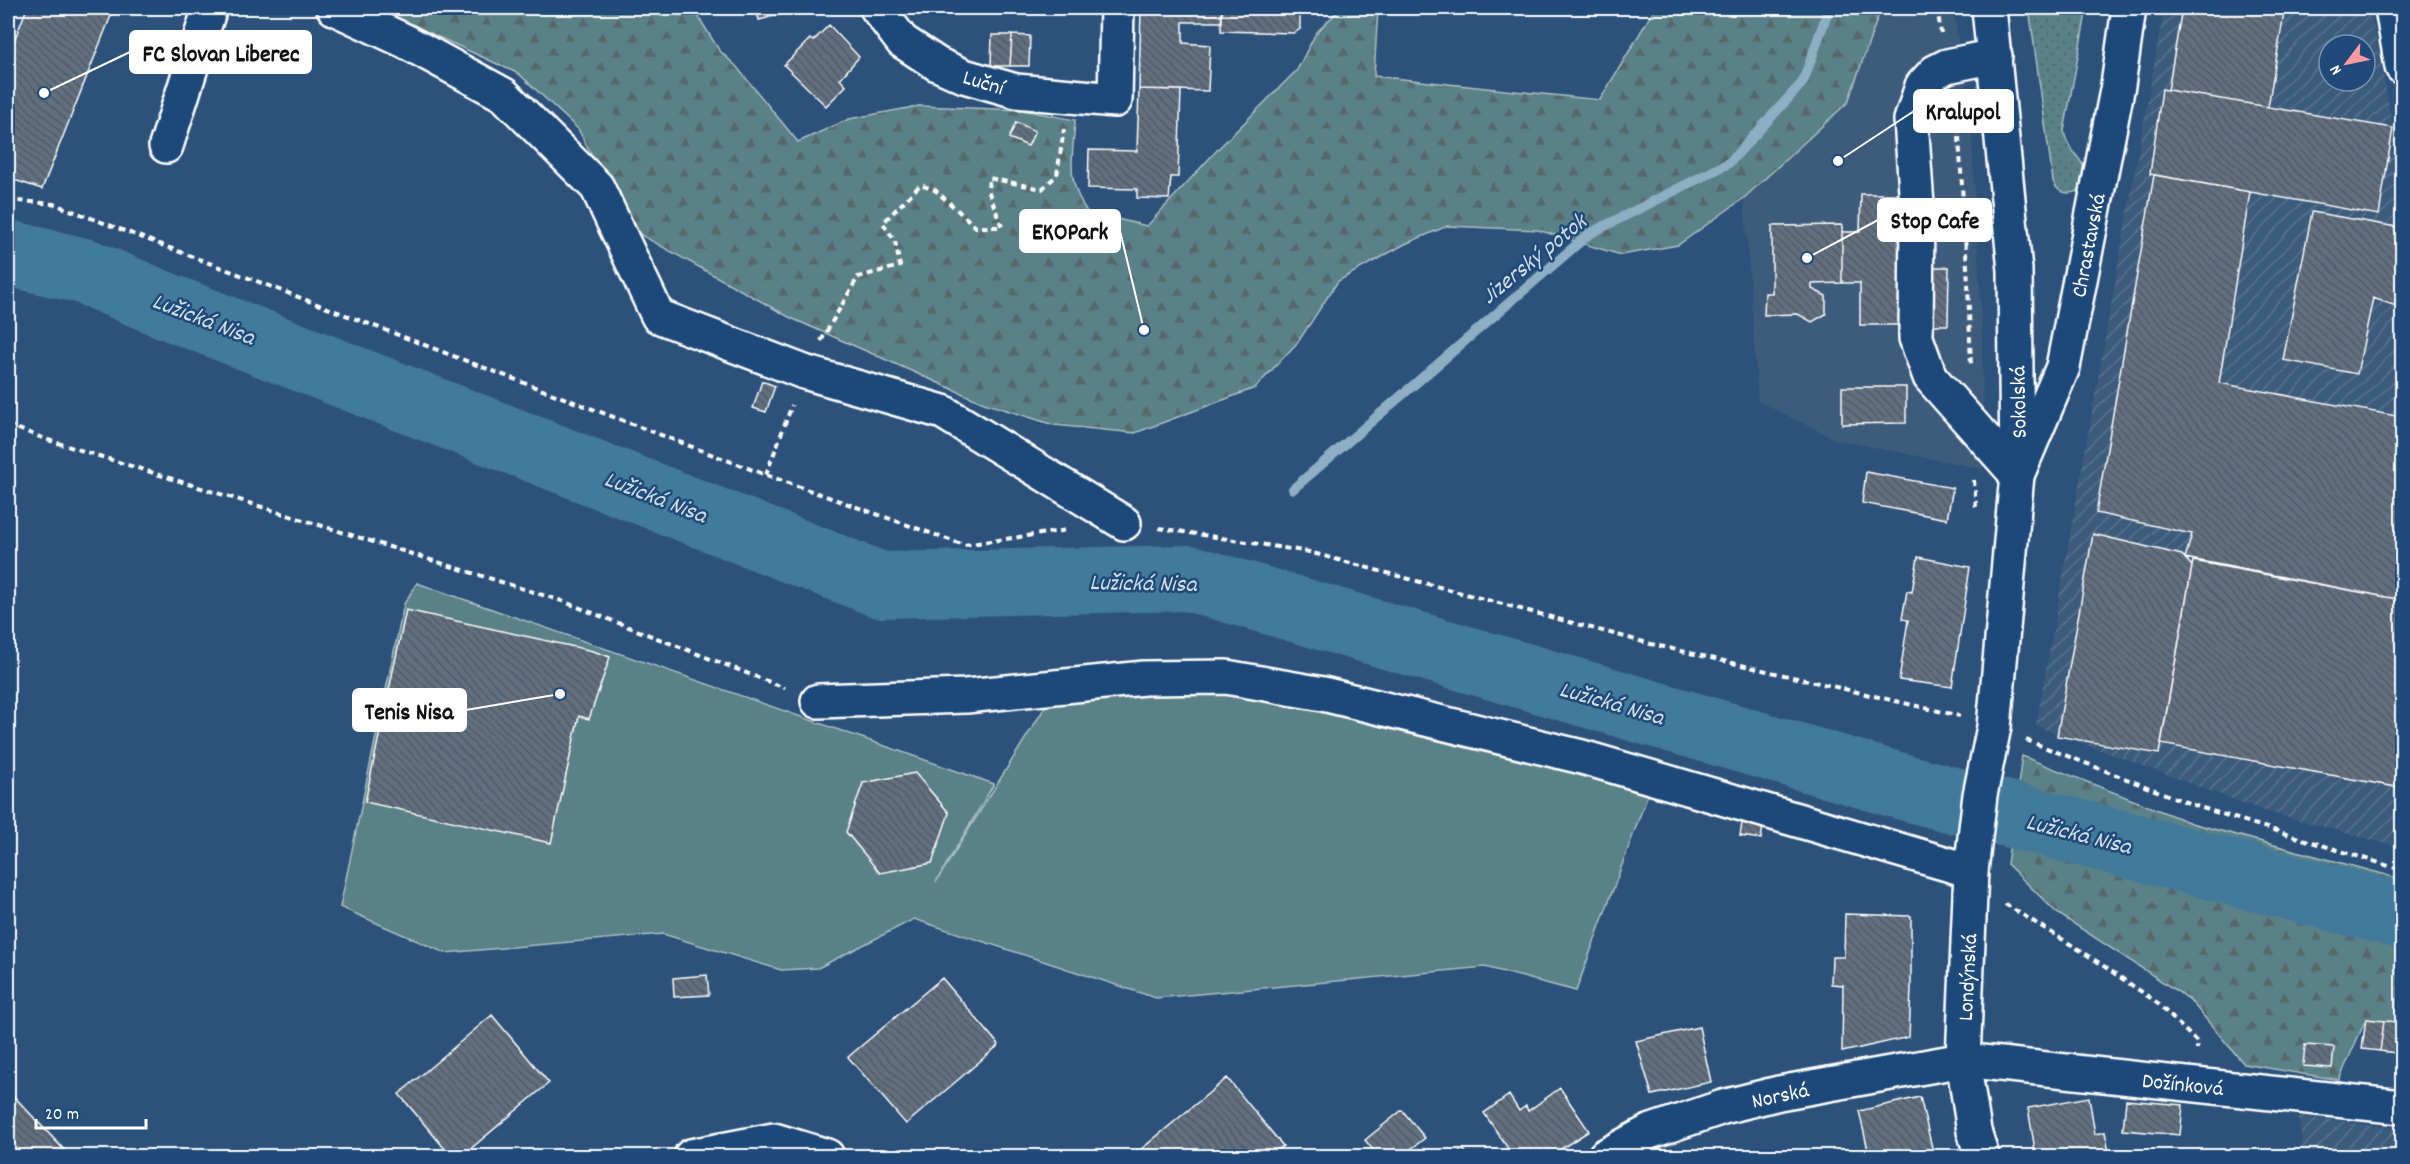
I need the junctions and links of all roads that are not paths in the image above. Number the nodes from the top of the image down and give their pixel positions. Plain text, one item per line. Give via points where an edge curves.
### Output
1 (210, 8) edge
2 (334, 8) edge
3 (877, 8) edge
4 (1117, 8) edge
5 (1989, 8) edge
6 (2128, 8) edge
7 (2392, 8) edge
8 (1995, 56) junction
9 (2403, 67) edge
10 (166, 146) dead end
11 (2017, 475) junction
12 (1124, 523) road end
13 (818, 701) road end
14 (1980, 795) joint
15 (1971, 871) junction
16 (1963, 1060) junction
17 (2403, 1107) edge
18 (691, 1156) edge
19 (827, 1156) edge
20 (1605, 1156) edge
21 (1982, 1156) edge

1 - 10 street
2 - 12 street via 504,94 597,187 658,316 804,372 943,412
3 - 4 street, Luční via 902,40 937,64 964,76 1016,91 1115,99
5 - 8 street, Sokolská
6 - 11 street, Chrastavská via 2118,85 2063,367
7 - 9 street
8 - 11 street, Sokolská via 2015,270
8 - 11 street via 1935,72 1922,86 1911,120 1917,206 1916,338 1930,377
11 - 14 street, Sokolská via 1994,728
13 - 15 street via 966,696 1144,678 1226,676 1323,694 1582,757
14 - 15 street, Londýnská
15 - 16 street, Londýnská
16 - 17 street, Dožínková
16 - 20 street, Norská via 1723,1107 1649,1132
16 - 21 street, Londýnská
18 - 19 street via 774,1140

